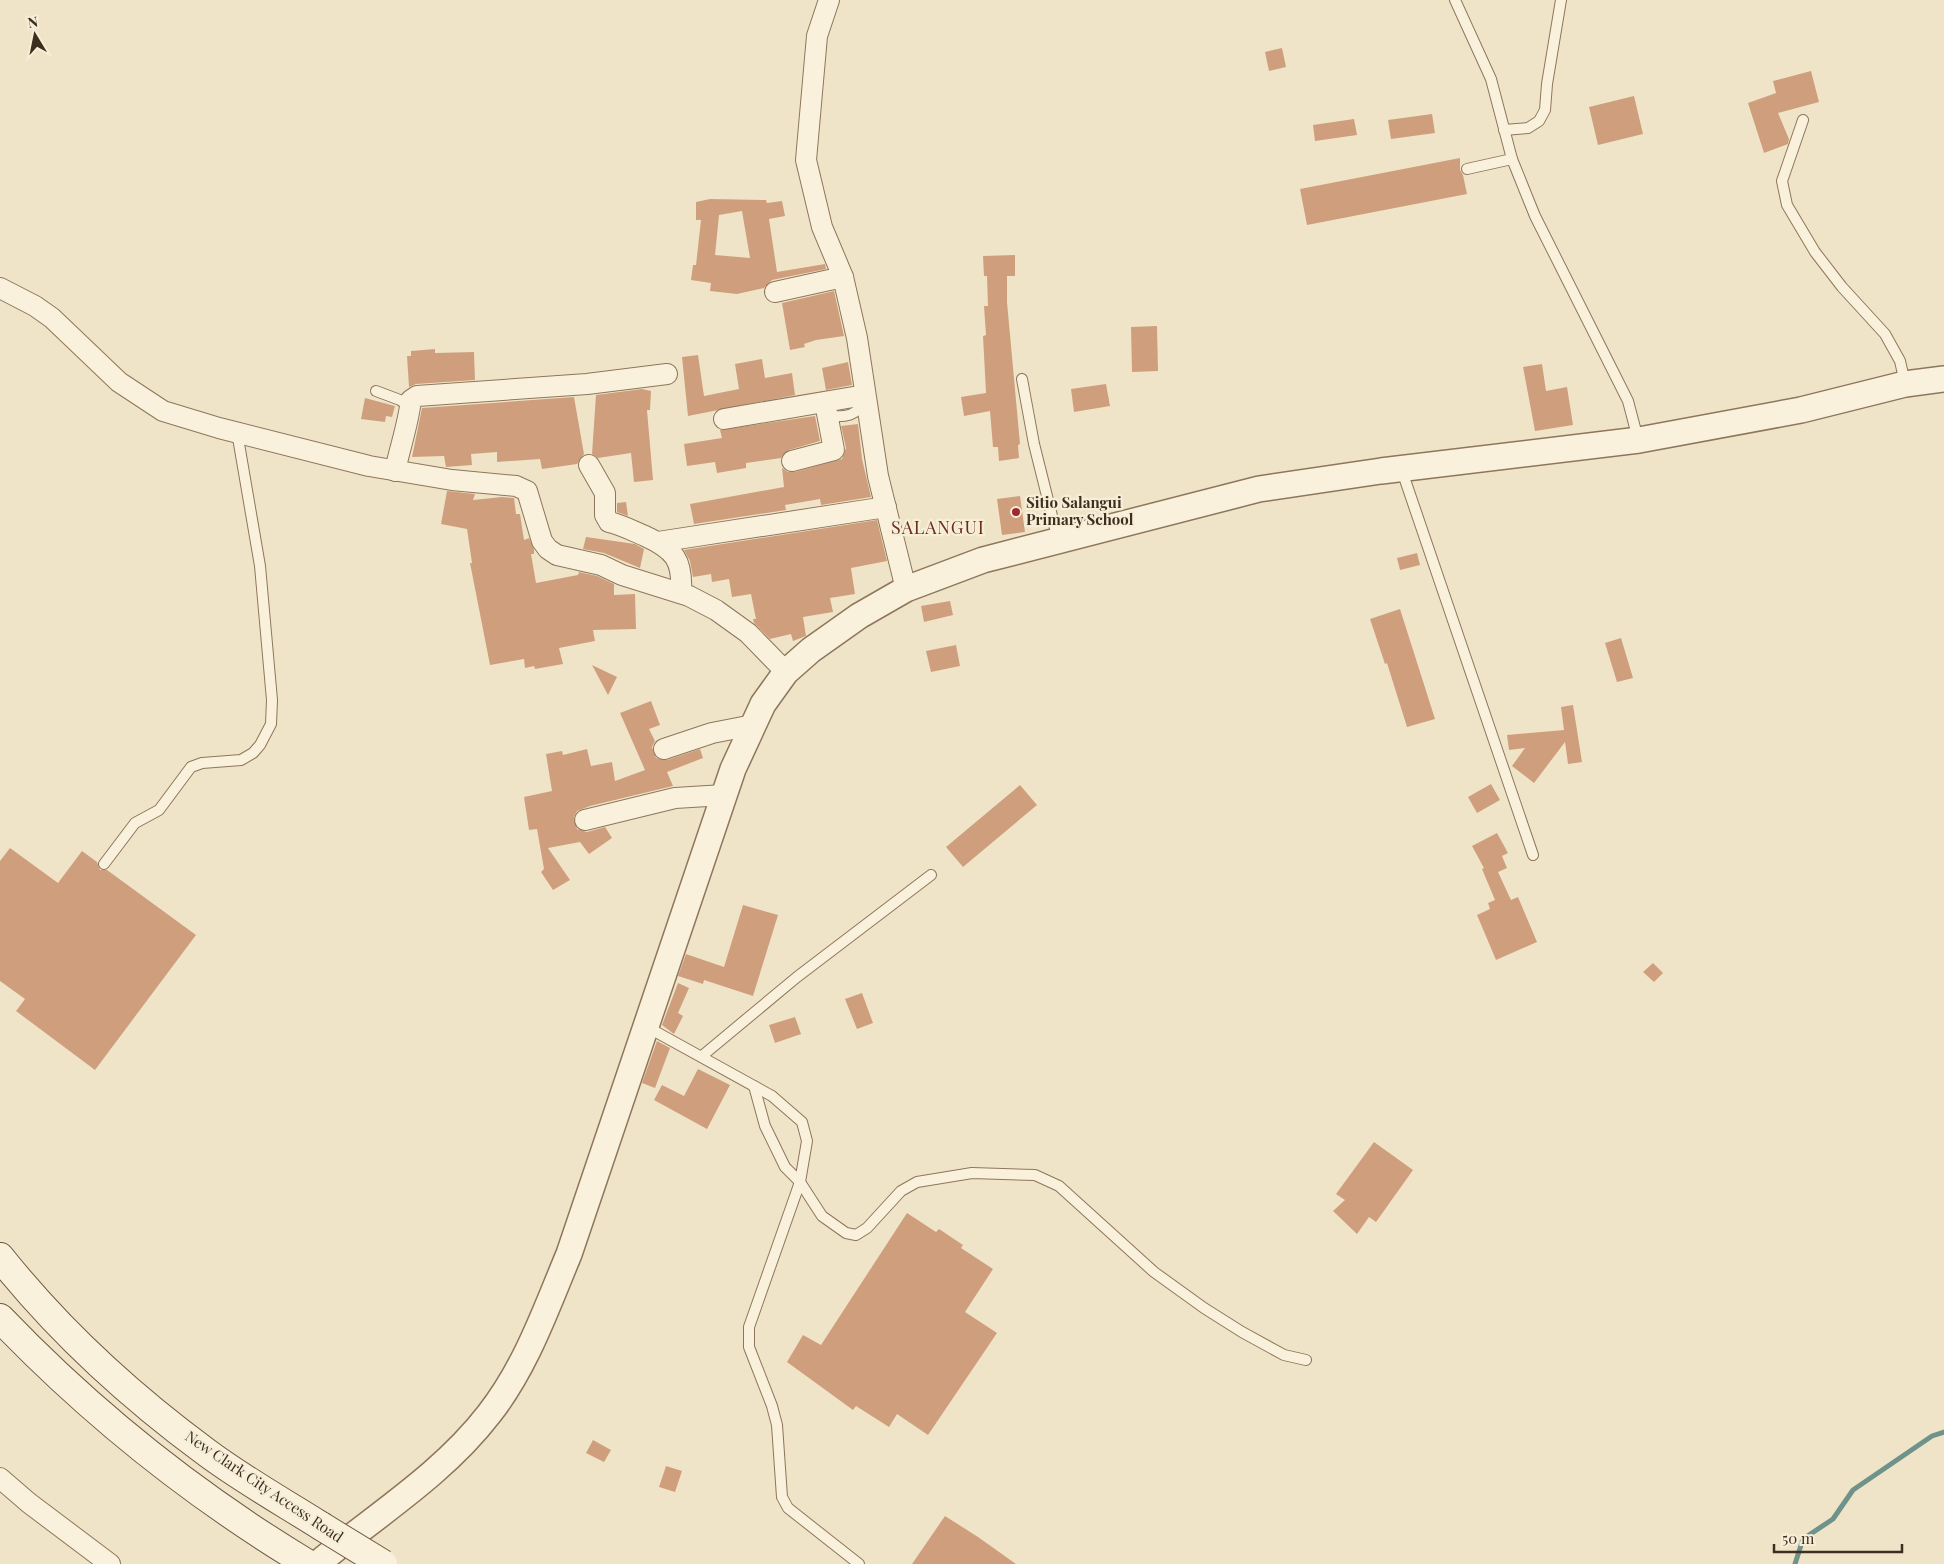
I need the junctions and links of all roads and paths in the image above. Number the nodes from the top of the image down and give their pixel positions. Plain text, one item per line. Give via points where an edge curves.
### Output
1 (829, 0) edge
2 (1455, 0) edge
3 (1561, 0) edge
4 (1803, 120) dead end
5 (1504, 130) junction
6 (1512, 159) junction
7 (1467, 169) dead end
8 (843, 277) junction
9 (0, 288) edge
10 (775, 292) dead end
11 (667, 374) dead end
12 (1944, 378) edge
13 (1022, 379) dead end
14 (1905, 384) junction
15 (376, 391) dead end
16 (864, 395) junction
17 (410, 406) junction
18 (827, 409) junction
19 (724, 419) dead end
20 (237, 432) junction
21 (1639, 440) junction
22 (792, 461) dead end
23 (589, 465) dead end
24 (1401, 468) junction
25 (395, 471) junction
26 (886, 507) junction
27 (1058, 541) junction
28 (658, 542) junction
29 (906, 590) junction
30 (681, 593) junction
31 (786, 672) junction
32 (753, 725) junction
33 (664, 748) dead end
34 (724, 795) junction
35 (585, 820) dead end
36 (1533, 855) dead end
37 (104, 864) dead end
38 (931, 875) dead end
39 (646, 1026) junction
40 (702, 1056) junction
41 (754, 1086) junction
42 (800, 1182) junction
43 (0, 1257) edge
44 (0, 1318) edge
45 (1306, 1360) dead end
46 (0, 1478) edge
47 (297, 1558) edge
48 (110, 1564) edge
49 (317, 1564) edge
50 (383, 1564) edge
51 (859, 1564) edge

1 - 8 street via 817,36 806,160 822,227
2 - 5 lane via 1491,79
3 - 5 lane via 1545,110 1539,121 1528,128
4 - 14 lane via 1782,182 1787,205 1815,252 1886,334 1900,361
5 - 6 lane
6 - 7 lane
6 - 21 lane via 1535,216 1628,401
8 - 10 street
8 - 16 street via 857,338
9 - 20 street via 52,318 118,382 152,406 184,419
11 - 17 street via 587,384 417,396 410,400
12 - 14 street
13 - 27 lane
14 - 21 street via 1801,410
15 - 17 lane
16 - 18 street
16 - 26 street
17 - 25 street
18 - 19 street
18 - 22 street via 834,450
20 - 25 street
20 - 37 lane via 260,566 272,700 271,724 256,749 241,760 191,767 159,810 135,823
21 - 24 street
23 - 28 street via 606,493 605,515 609,522
24 - 27 street via 1259,488
24 - 36 lane
25 - 30 street via 516,486 527,491 542,541 557,555 602,565 622,575
26 - 28 street
26 - 29 street
27 - 29 street via 983,560
28 - 30 street via 674,555 679,564
29 - 31 street via 838,629
30 - 31 street via 733,620
31 - 32 street via 763,704
32 - 33 street via 712,732
32 - 34 street
34 - 35 street via 675,798
34 - 39 street
38 - 40 lane via 797,976
39 - 40 lane
39 - 49 street via 568,1254 537,1330 513,1377 489,1414 446,1460
40 - 41 lane
41 - 42 lane via 765,1126 785,1167
41 - 42 lane via 772,1096 802,1122 807,1141
42 - 45 lane via 822,1216 846,1233 856,1235 867,1228 901,1191 917,1182 972,1173 1035,1175 1059,1186 1154,1272 1204,1308 1284,1355
42 - 51 lane via 749,1327 749,1347 777,1425 782,1497 788,1508
43 - 50 main road, New Clark City Access Road, bridge via 66,1332 145,1405 206,1453
44 - 47 main road via 70,1387 139,1447
46 - 48 street

